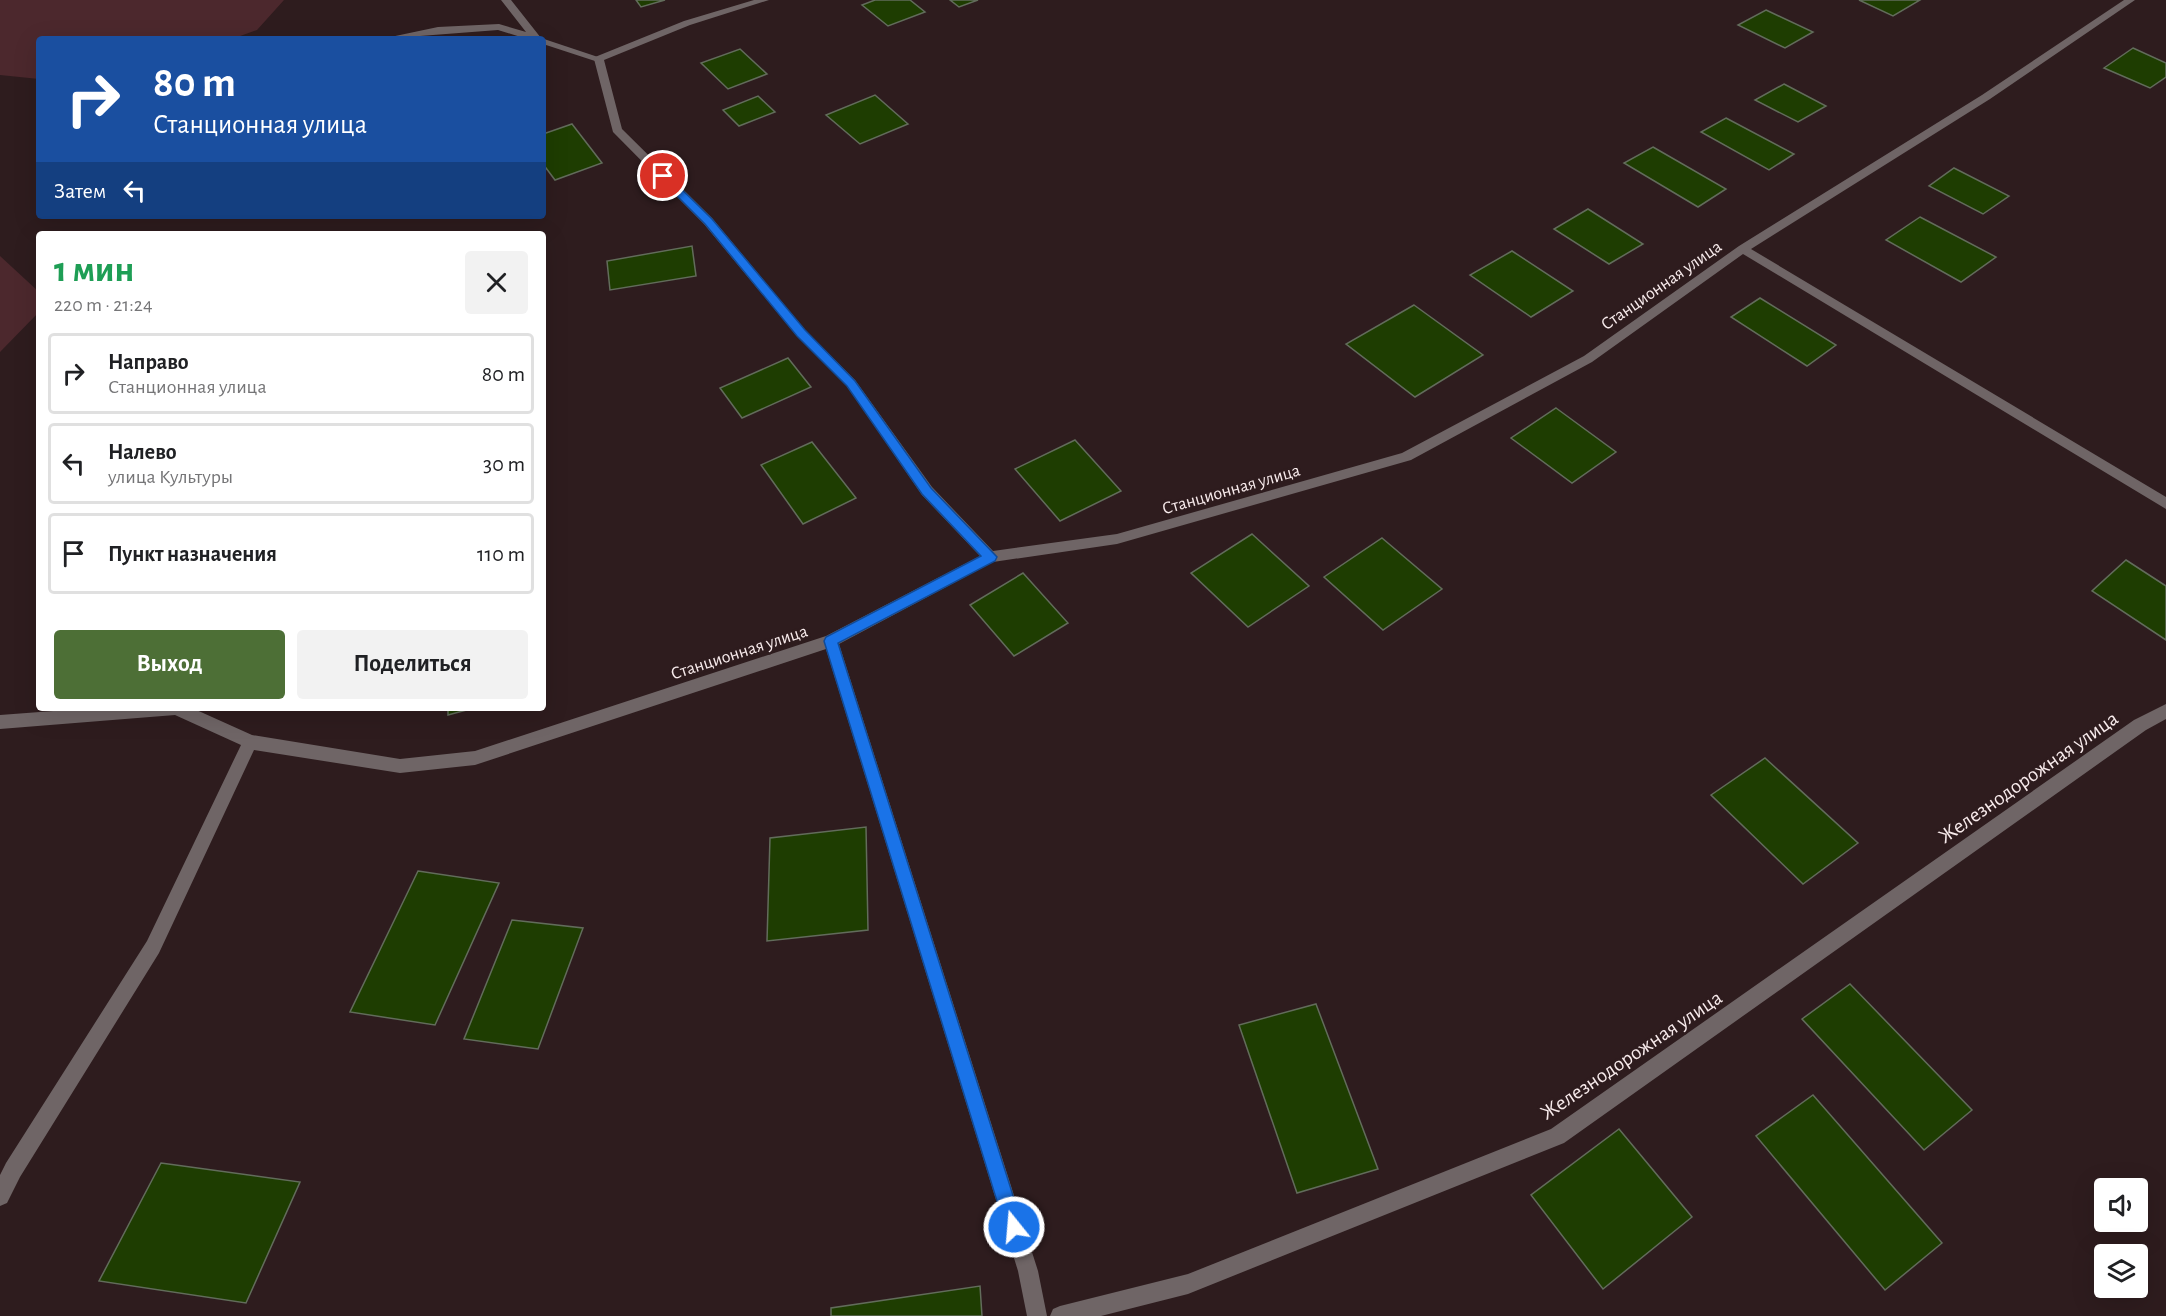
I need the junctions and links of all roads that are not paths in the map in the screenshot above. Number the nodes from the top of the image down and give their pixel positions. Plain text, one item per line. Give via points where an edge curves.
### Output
1 (506, 0) edge
2 (764, 0) edge
3 (2130, 0) edge
4 (403, 36) edge
5 (528, 36) edge
6 (535, 36) edge
7 (546, 42) edge
8 (599, 59) junction
9 (1743, 249) junction
10 (2166, 504) edge
11 (990, 557) junction
12 (831, 641) junction
13 (138, 711) edge
14 (183, 711) edge
15 (2166, 711) edge
16 (0, 722) edge
17 (250, 742) junction
18 (0, 1196) edge
19 (1036, 1316) edge
20 (1059, 1316) edge

1 - 6 street
2 - 8 street via 687,23
3 - 9 street, Станционная улица via 1986,98
4 - 5 street via 499,27
7 - 8 street
8 - 11 street via 617,130 708,221 801,333 851,383 927,491
9 - 10 street
9 - 11 street, Станционная улица via 1588,359 1406,457 1117,539
11 - 12 street, Станционная улица
12 - 17 street, Станционная улица via 475,758 400,766
12 - 19 street via 1028,1271
13 - 16 street, Станционная улица
14 - 17 street, Станционная улица
15 - 20 street, Железнодорожная улица via 2140,725 1557,1136 1188,1284
17 - 18 street via 153,947

